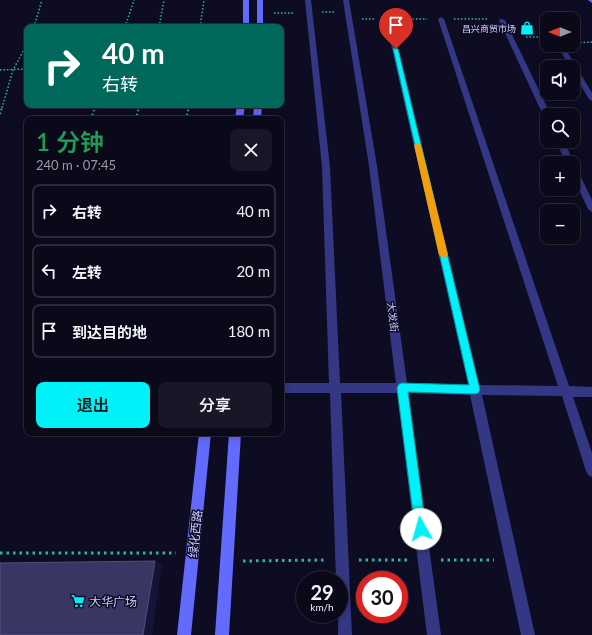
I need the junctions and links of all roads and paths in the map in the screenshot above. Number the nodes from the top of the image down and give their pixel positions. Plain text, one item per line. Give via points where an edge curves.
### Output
1 (42, 0) edge
2 (134, 0) edge
3 (164, 0) edge
4 (204, 0) edge
5 (246, 0) edge
6 (260, 0) edge
7 (308, 0) edge
8 (346, 0) edge
9 (388, 18) junction
10 (349, 19) junction
11 (441, 19) junction
12 (502, 20) joint
13 (35, 24) edge
14 (125, 24) edge
15 (160, 24) edge
16 (200, 24) edge
17 (246, 24) edge
18 (260, 24) edge
19 (540, 37) edge
20 (510, 38) junction
21 (592, 42) edge
22 (580, 43) edge
23 (24, 50) edge
24 (564, 52) edge
25 (24, 69) edge
26 (0, 70) edge
27 (13, 70) junction
28 (592, 99) edge
29 (544, 108) edge
30 (0, 114) edge
31 (580, 183) edge
32 (592, 208) edge
33 (284, 388) edge
34 (335, 388) junction
35 (402, 388) junction
36 (475, 390) junction
37 (564, 392) junction
38 (592, 392) edge
39 (205, 436) edge
40 (235, 436) edge
41 (592, 471) edge
42 (0, 553) edge
43 (193, 553) junction
44 (342, 560) junction
45 (425, 560) junction
46 (512, 560) junction
47 (226, 561) junction
48 (184, 635) edge
49 (222, 635) edge
50 (346, 635) edge
51 (434, 635) edge
52 (528, 635) edge

1 - 13 path
2 - 14 path
3 - 15 path
4 - 16 path
5 - 17 main road
6 - 18 main road
7 - 34 street via 326,167
8 - 10 street, 大发街
9 - 10 path
9 - 11 path
9 - 36 street
10 - 35 street, 大发街 via 373,166
11 - 12 path
11 - 37 street
12 - 20 street
19 - 20 path
20 - 29 street
21 - 22 path
23 - 27 path
24 - 28 street
25 - 27 path
26 - 27 path
27 - 30 path
31 - 32 street
33 - 34 street
34 - 35 street
34 - 44 street
35 - 36 street
35 - 45 street, 大发街
36 - 37 street
36 - 46 street
37 - 38 street
37 - 41 street
39 - 43 main road, 绿化西路
40 - 47 main road
42 - 43 path
43 - 48 main road, 绿化西路
44 - 45 path
44 - 47 path
44 - 50 street
45 - 46 path
45 - 51 street, 大发街
46 - 52 street
47 - 49 main road

